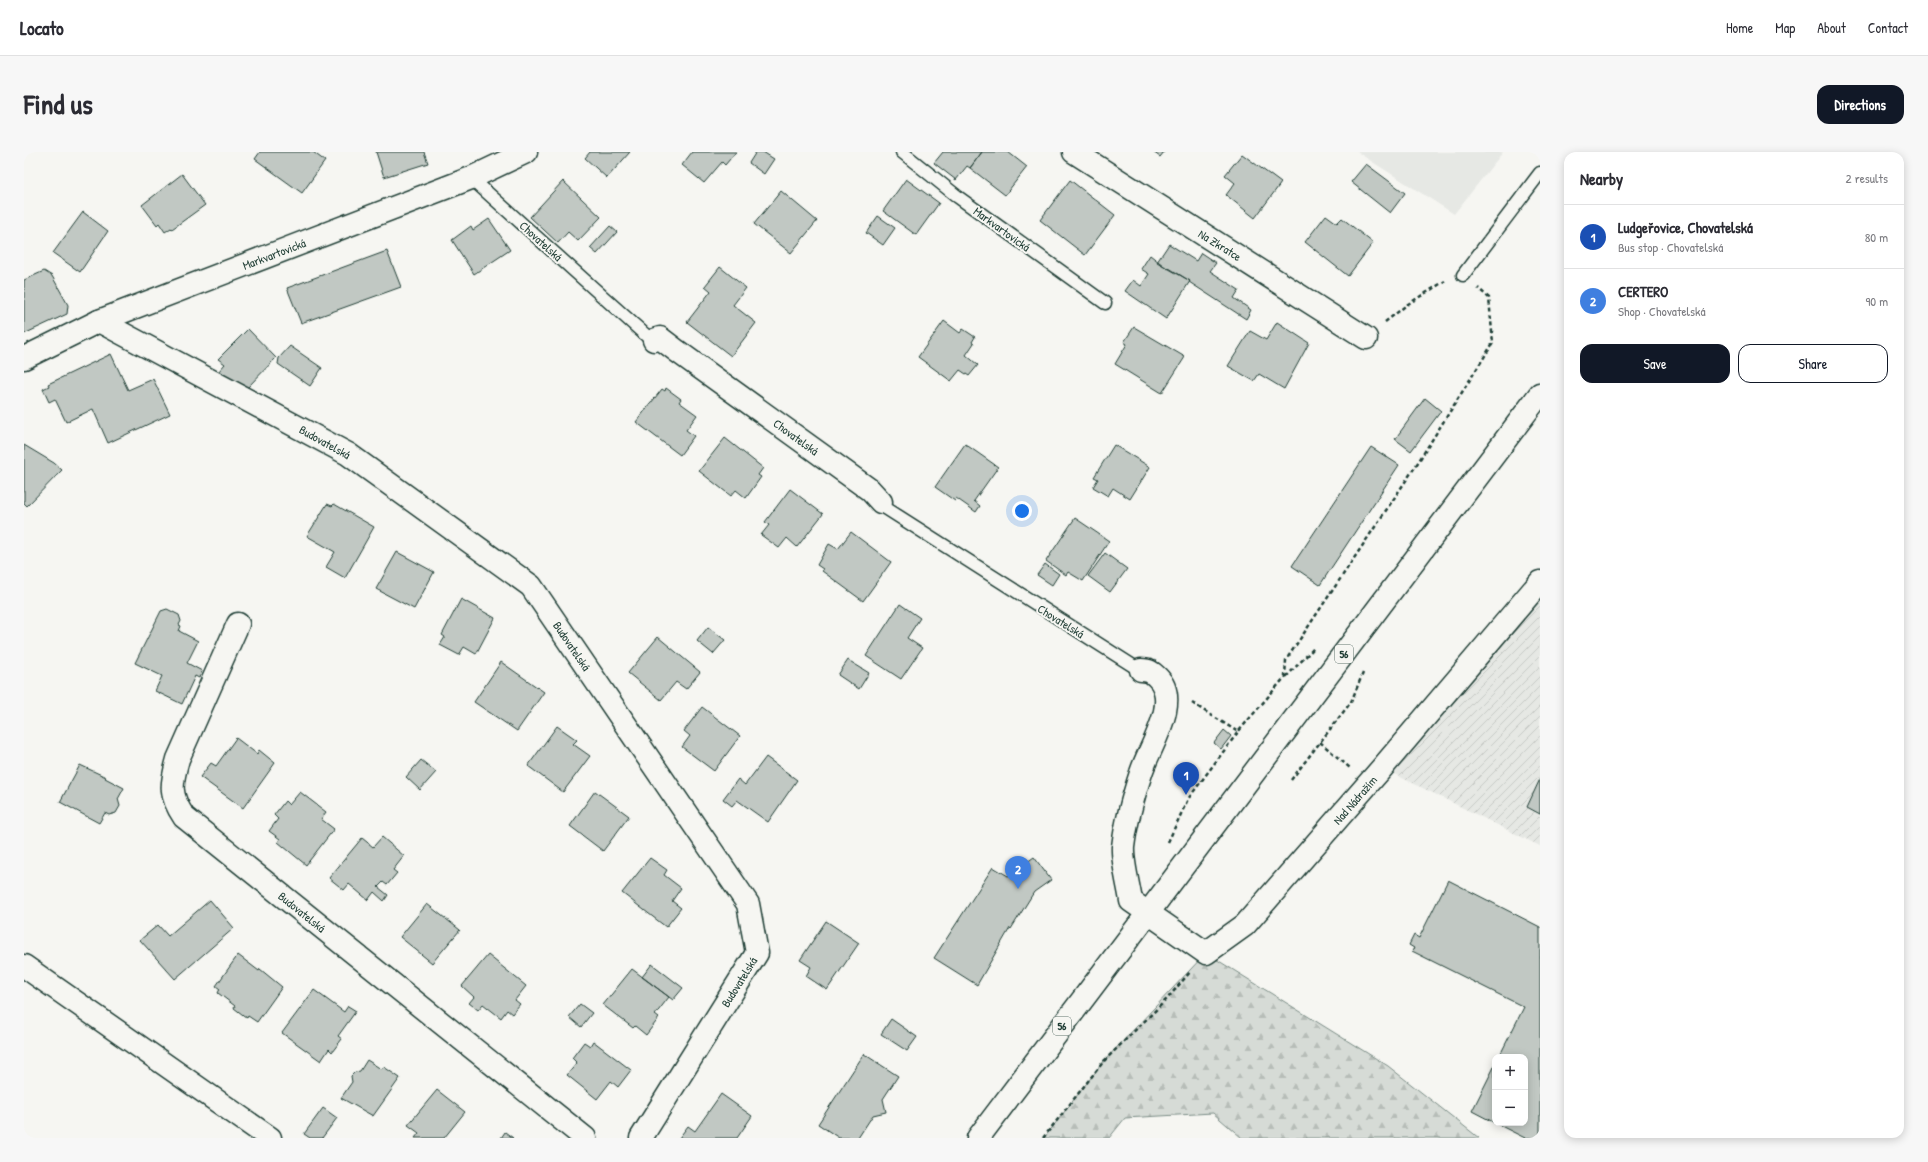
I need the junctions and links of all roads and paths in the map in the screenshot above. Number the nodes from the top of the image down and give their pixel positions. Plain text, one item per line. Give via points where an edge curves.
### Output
1 (526, 152) edge
2 (902, 152) edge
3 (1074, 152) edge
4 (1540, 173) edge
5 (471, 178) junction
6 (1463, 275) junction
7 (1105, 303) dead end
8 (99, 321) junction
9 (1366, 338) joint
10 (654, 340) joint
11 (24, 358) edge
12 (1540, 394) edge
13 (881, 502) joint
14 (1540, 582) edge
15 (238, 624) dead end
16 (1142, 670) joint
17 (1167, 701) junction
18 (1238, 732) junction
19 (1320, 742) dead end
20 (1347, 765) dead end
21 (1165, 848) dead end
22 (1147, 914) junction
23 (1206, 953) junction
24 (24, 966) edge
25 (270, 1138) edge
26 (585, 1138) edge
27 (641, 1138) edge
28 (978, 1138) edge
29 (1043, 1138) edge

1 - 5 street, Markvartovická
2 - 7 lane, Markvartovická via 958,197
3 - 9 street, Na Zkratce
4 - 6 lane
5 - 8 street, Markvartovická
5 - 10 lane, Chovatelská
6 - 9 path via 1440,282
6 - 18 path via 1489,298 1493,343 1415,467 1286,660 1286,678
8 - 11 street, Markvartovická
8 - 27 street, Budovatelská via 348,454 531,586 748,904 757,953
10 - 13 street, Chovatelská via 660,338 870,490
12 - 22 street, 56
13 - 16 lane, Chovatelská via 963,558 1138,670
14 - 23 street, Nad Nádražím via 1245,925
15 - 26 street, Budovatelská via 178,759 173,776 172,793 175,804 184,818
16 - 17 street via 1150,670 1163,682
17 - 18 path via 1186,700
17 - 22 street via 1162,724 1130,808 1123,849 1131,901
18 - 21 path via 1188,799
19 - 20 path
22 - 23 street
22 - 28 street, 56
23 - 29 path via 1167,999 1104,1061
24 - 25 street

